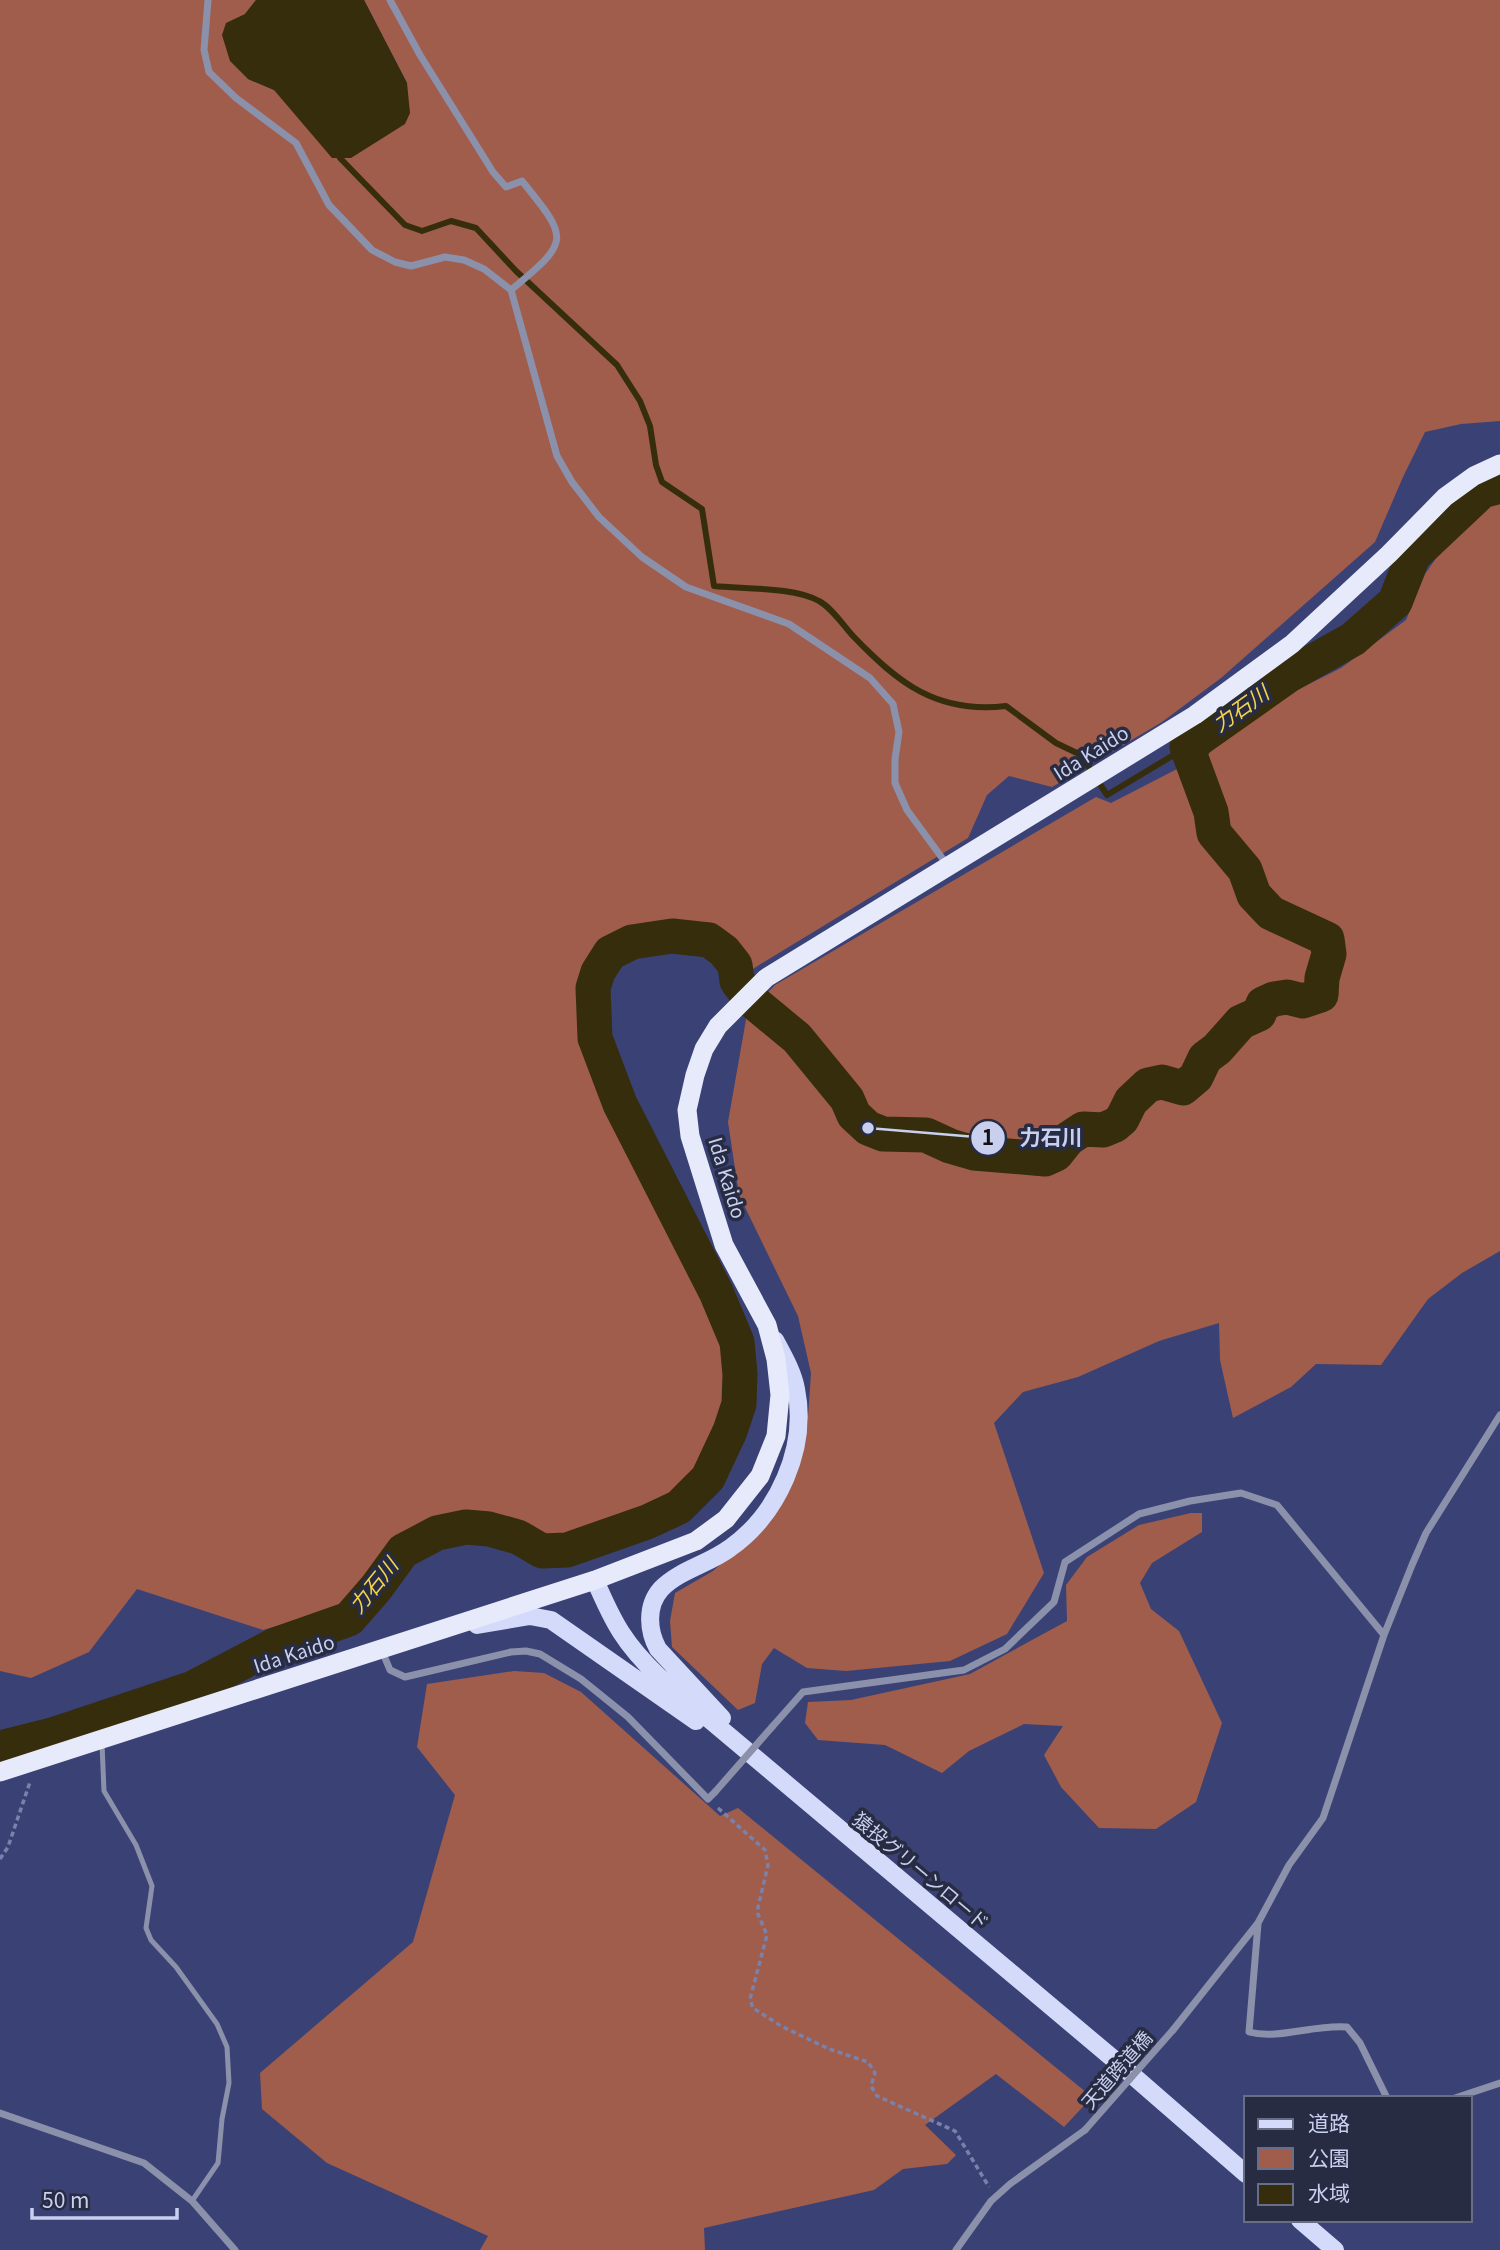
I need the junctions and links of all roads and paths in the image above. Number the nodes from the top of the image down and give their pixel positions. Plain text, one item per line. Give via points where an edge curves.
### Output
1 (208, 0) edge
2 (390, 0) edge
3 (513, 289) junction
4 (1500, 464) edge
5 (948, 866) junction
6 (767, 1325) junction
7 (1500, 1415) edge
8 (595, 1580) junction
9 (432, 1634) junction
10 (1384, 1635) junction
11 (382, 1650) junction
12 (102, 1741) junction
13 (38, 1760) junction
14 (0, 1772) edge
15 (776, 1777) junction
16 (708, 1799) junction
17 (0, 1859) edge
18 (1258, 1923) junction
19 (1500, 2082) edge
20 (1386, 2096) edge
21 (1461, 2096) edge
22 (0, 2113) edge
23 (1244, 2172) edge
24 (192, 2201) junction
25 (992, 2202) junction
26 (1302, 2222) edge
27 (235, 2250) edge
28 (956, 2250) edge
29 (1335, 2250) edge

1 - 3 street via 204,50 209,72 296,143 329,205 372,250 411,266 444,257 464,260
2 - 3 street via 493,172 506,187 522,181 552,218 558,233 555,248
3 - 5 street via 557,456 579,491 642,557 686,587 789,624 870,678 892,704 900,732 895,783 907,810
4 - 5 highway, Ida Kaido via 1445,497 1292,644 1195,715
5 - 6 highway, Ida Kaido via 766,978 718,1026 704,1049 687,1110 690,1136 724,1245
6 - 8 highway, Ida Kaido via 780,1395 776,1436 760,1476 726,1519 696,1541
6 - 15 main road via 796,1387 798,1429 789,1467 771,1504 744,1537 660,1590 650,1625 658,1649
7 - 10 street via 1426,1533
8 - 9 highway, Ida Kaido
8 - 15 main road, 猿投グリーンロード via 614,1624 640,1658
9 - 11 highway, Ida Kaido
9 - 15 main road via 530,1616 551,1620
10 - 16 street, bridge via 1277,1505 1241,1493 1190,1501 1139,1514 1065,1562 1054,1602 1004,1649 964,1670 803,1692
10 - 18 street via 1322,1818 1289,1865
11 - 12 highway, Ida Kaido
11 - 16 street via 390,1670 405,1677 511,1652 540,1654 581,1679 628,1717
12 - 13 highway, Ida Kaido
12 - 24 lane via 104,1791 136,1845 152,1886 146,1928 216,2024 227,2047 229,2083 218,2162
13 - 14 highway, Ida Kaido
13 - 17 path
15 - 23 main road, 猿投グリーンロード
16 - 25 path via 765,1850 768,1865 757,1912 767,1935 750,1999 753,2008 828,2049 868,2062 875,2073 871,2086 877,2096 955,2131 989,2187
18 - 20 street via 1249,2032 1260,2035 1347,2026
18 - 25 street, 天道跨道橋, bridge via 1085,2130
19 - 21 street
22 - 24 street via 144,2163
24 - 27 street
25 - 28 street, 天道跨道橋
26 - 29 main road

